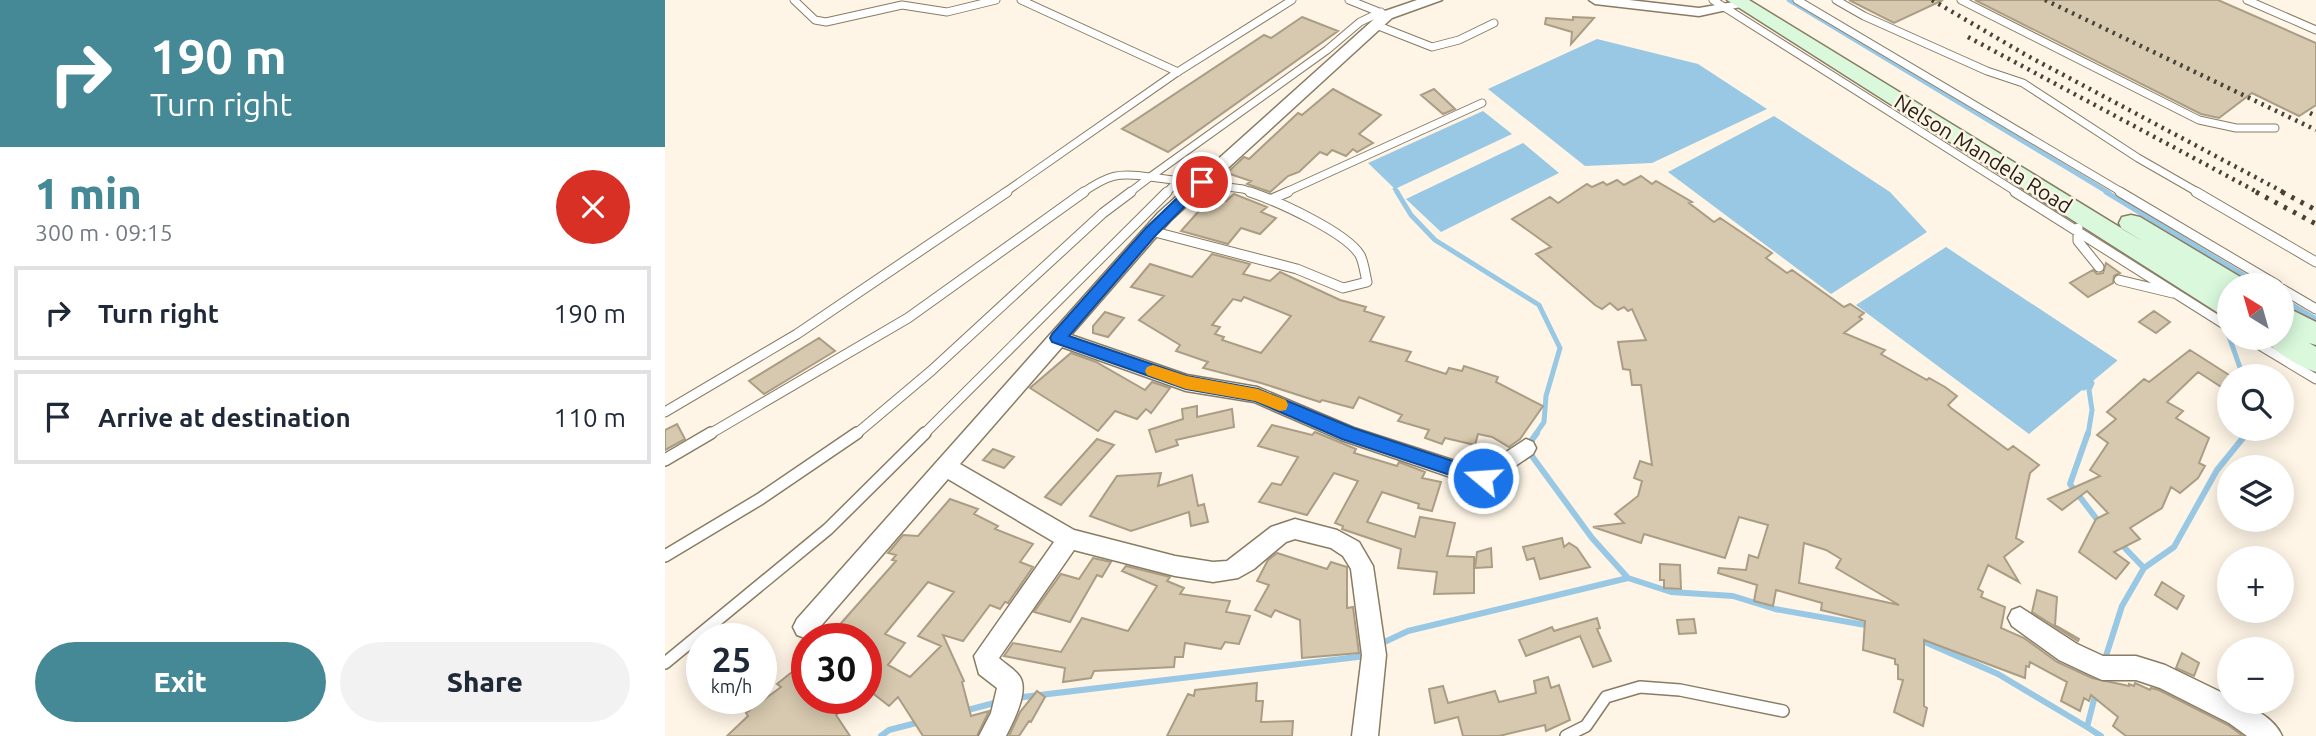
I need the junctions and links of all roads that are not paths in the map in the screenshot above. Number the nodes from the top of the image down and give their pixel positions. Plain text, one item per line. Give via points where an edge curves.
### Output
1 (794, 0) edge
2 (996, 0) edge
3 (1021, 0) edge
4 (1292, 0) edge
5 (1349, 0) edge
6 (1436, 0) edge
7 (1595, 0) edge
8 (1763, 0) edge
9 (1797, 0) edge
10 (1836, 0) edge
11 (1961, 0) edge
12 (2247, 0) edge
13 (1728, 2) edge
14 (1381, 17) junction
15 (1494, 23) dead end
16 (2316, 30) edge
17 (1178, 72) junction
18 (1482, 103) dead end
19 (2275, 128) dead end
20 (1150, 177) junction
21 (1177, 182) junction
22 (1202, 182) junction
23 (1272, 199) junction
24 (2078, 223) junction
25 (1151, 232) junction
26 (2316, 262) edge
27 (2099, 267) dead end
28 (2257, 273) edge
29 (2217, 275) edge
30 (2119, 280) dead end
31 (2206, 292) junction
32 (2177, 293) junction
33 (2294, 296) edge
34 (2217, 299) edge
35 (2316, 309) edge
36 (2217, 319) edge
37 (2294, 322) edge
38 (2316, 335) edge
39 (1058, 338) junction
40 (2294, 347) edge
41 (2267, 350) edge
42 (2316, 361) edge
43 (2316, 380) edge
44 (665, 412) edge
45 (1526, 448) dead end
46 (665, 460) edge
47 (945, 466) junction
48 (1069, 539) junction
49 (665, 556) edge
50 (2020, 618) dead end
51 (808, 623) edge
52 (665, 663) edge
53 (1783, 711) dead end
54 (992, 736) edge
55 (1365, 736) edge
56 (1566, 736) edge
57 (2269, 736) edge

1 - 2 lane via 815,20 826,22 902,5 958,12
3 - 17 lane
4 - 17 lane
5 - 14 lane
6 - 14 street
7 - 13 street via 1699,12
8 - 29 main road, Nelson Mandela Road
9 - 28 lane
10 - 26 lane via 1975,66 2023,83 2138,158
11 - 19 lane via 2199,120 2243,129
12 - 16 lane
13 - 24 main road, Nelson Mandela Road
14 - 15 lane via 1432,47
14 - 20 lane via 1360,22
14 - 22 street
17 - 44 lane via 875,284
18 - 23 lane
20 - 21 lane
20 - 46 lane via 1123,173 1102,179 908,318
20 - 49 lane via 1096,219 866,427
21 - 22 lane
21 - 52 lane via 828,528
22 - 23 lane via 1243,188
22 - 25 street
23 - 25 lane via 1352,246 1361,257 1367,282 1343,288 1297,269
24 - 27 lane via 2078,241
24 - 31 main road, Nelson Mandela Road
24 - 32 lane
25 - 39 street
30 - 32 lane
31 - 32 lane
31 - 34 main road, Nelson Mandela Road
32 - 36 lane
33 - 35 lane
37 - 38 main road
39 - 45 street via 1186,383 1258,395 1348,434 1483,478
39 - 47 street
40 - 42 main road
41 - 43 lane
47 - 48 street
47 - 51 street
48 - 54 street via 986,656 988,666 1010,683 1009,699
48 - 55 street via 1213,572 1247,562 1279,534 1295,529 1344,544 1362,566 1374,655
50 - 57 street via 2068,652 2102,668 2136,668 2165,677 2238,714
53 - 56 lane via 1680,690 1640,687 1606,697 1586,726

